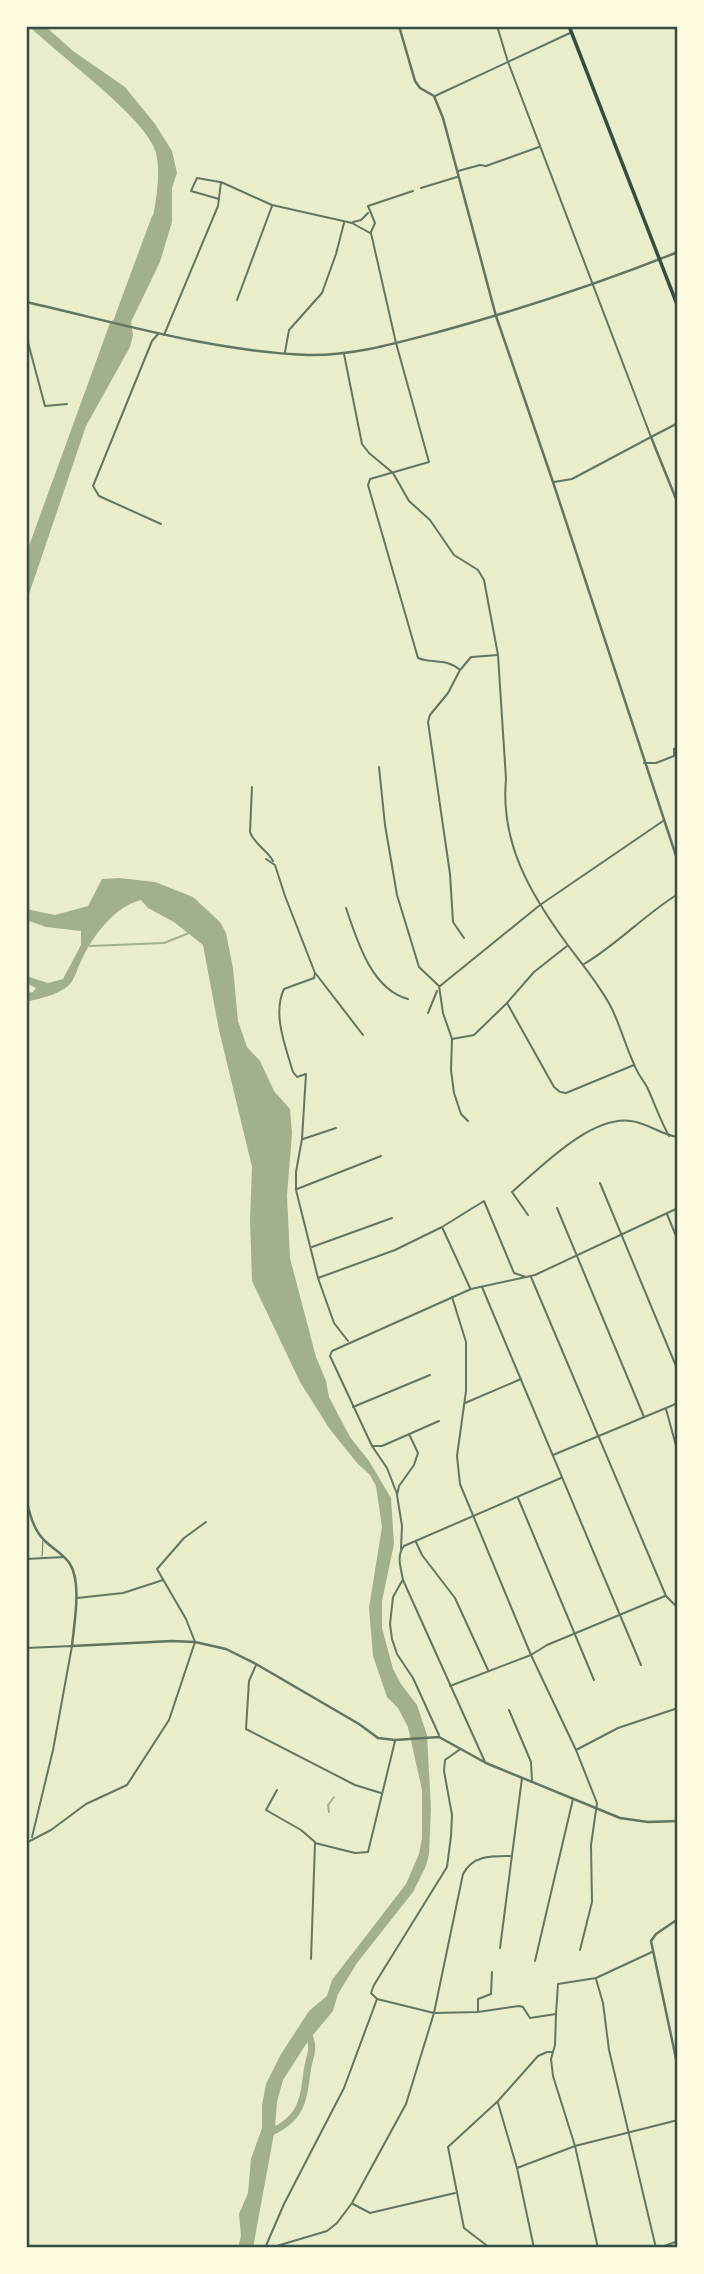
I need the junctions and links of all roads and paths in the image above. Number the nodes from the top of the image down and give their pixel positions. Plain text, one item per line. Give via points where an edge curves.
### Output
1 (399, 26) edge
2 (496, 26) edge
3 (569, 26) edge
4 (572, 32) junction
5 (508, 62) junction
6 (434, 96) junction
7 (540, 146) junction
8 (457, 172) junction
9 (458, 177) junction
10 (221, 182) junction
11 (421, 188) dead end
12 (413, 191) dead end
13 (219, 199) junction
14 (272, 205) junction
15 (369, 211) junction
16 (345, 222) junction
17 (352, 223) junction
18 (371, 233) junction
19 (678, 252) edge
20 (659, 260) junction
21 (593, 286) junction
22 (237, 300) dead end
23 (26, 302) edge
24 (678, 307) edge
25 (496, 316) junction
26 (159, 333) junction
27 (26, 335) edge
28 (164, 335) junction
29 (396, 343) junction
30 (284, 353) junction
31 (344, 353) junction
32 (67, 404) dead end
33 (678, 423) edge
34 (651, 437) junction
35 (393, 473) junction
36 (553, 482) junction
37 (678, 504) edge
38 (161, 524) dead end
39 (498, 655) junction
40 (460, 670) junction
41 (678, 747) edge
42 (644, 763) junction
43 (379, 767) dead end
44 (252, 787) dead end
45 (664, 820) junction
46 (266, 859) dead end
47 (274, 862) junction
48 (678, 862) edge
49 (678, 894) edge
50 (540, 905) junction
51 (346, 908) dead end
52 (464, 938) dead end
53 (568, 945) junction
54 (583, 965) junction
55 (315, 973) junction
56 (439, 988) junction
57 (408, 999) dead end
58 (507, 1003) junction
59 (428, 1013) dead end
60 (363, 1035) dead end
61 (452, 1039) junction
62 (634, 1065) junction
63 (468, 1121) dead end
64 (335, 1128) dead end
65 (669, 1136) junction
66 (678, 1137) edge
67 (303, 1139) junction
68 (381, 1156) dead end
69 (600, 1183) dead end
70 (296, 1190) junction
71 (557, 1208) dead end
72 (678, 1208) edge
73 (667, 1214) junction
74 (528, 1215) dead end
75 (392, 1219) dead end
76 (442, 1227) junction
77 (622, 1235) junction
78 (678, 1241) edge
79 (311, 1247) junction
80 (577, 1254) junction
81 (529, 1277) junction
82 (318, 1278) junction
83 (482, 1287) junction
84 (471, 1289) junction
85 (452, 1297) junction
86 (348, 1342) junction
87 (678, 1371) edge
88 (430, 1375) dead end
89 (521, 1378) junction
90 (678, 1403) edge
91 (464, 1404) junction
92 (352, 1408) junction
93 (665, 1408) junction
94 (644, 1418) junction
95 (439, 1421) dead end
96 (409, 1434) junction
97 (599, 1436) junction
98 (372, 1446) junction
99 (678, 1453) edge
100 (552, 1455) junction
101 (561, 1478) junction
102 (397, 1495) junction
103 (26, 1496) edge
104 (518, 1498) junction
105 (473, 1517) junction
106 (206, 1522) dead end
107 (43, 1539) junction
108 (415, 1541) junction
109 (400, 1550) junction
110 (65, 1557) junction
111 (42, 1558) junction
112 (26, 1559) edge
113 (163, 1580) junction
114 (403, 1580) junction
115 (666, 1596) junction
116 (76, 1598) junction
117 (678, 1608) edge
118 (621, 1614) junction
119 (574, 1634) junction
120 (195, 1642) junction
121 (72, 1646) junction
122 (26, 1648) edge
123 (531, 1655) junction
124 (257, 1664) junction
125 (642, 1665) dead end
126 (489, 1672) junction
127 (594, 1681) dead end
128 (450, 1686) junction
129 (678, 1708) edge
130 (509, 1710) dead end
131 (439, 1737) junction
132 (395, 1740) junction
133 (459, 1750) junction
134 (576, 1750) junction
135 (486, 1763) junction
136 (522, 1777) junction
137 (532, 1781) junction
138 (277, 1790) dead end
139 (382, 1793) junction
140 (573, 1798) junction
141 (596, 1808) junction
142 (678, 1821) edge
143 (32, 1839) junction
144 (26, 1843) edge
145 (316, 1843) junction
146 (511, 1856) junction
147 (678, 1919) edge
148 (500, 1948) dead end
149 (580, 1950) dead end
150 (652, 1952) junction
151 (311, 1959) dead end
152 (535, 1961) dead end
153 (492, 1972) dead end
154 (596, 1978) junction
155 (377, 1999) junction
156 (478, 2012) junction
157 (434, 2013) junction
158 (556, 2014) junction
159 (552, 2052) junction
160 (678, 2068) edge
161 (498, 2101) junction
162 (678, 2120) edge
163 (630, 2133) junction
164 (575, 2146) junction
165 (516, 2168) junction
166 (456, 2193) junction
167 (352, 2203) junction
168 (678, 2241) edge
169 (265, 2248) edge
170 (271, 2248) edge
171 (490, 2248) edge
172 (534, 2248) edge
173 (598, 2248) edge
174 (658, 2248) edge

1 - 6 street via 416,83
2 - 5 street
3 - 4 main road
4 - 5 street
4 - 20 main road
5 - 6 street
5 - 7 street
6 - 8 street
7 - 8 street
7 - 21 street
8 - 9 street
9 - 11 street
9 - 25 street
10 - 13 street
10 - 13 street via 197,178 191,191
10 - 14 street
12 - 15 street via 368,206
13 - 28 street
14 - 16 street
14 - 22 street
15 - 17 street
15 - 18 street via 374,223
16 - 17 street
16 - 30 street via 322,293 289,330
17 - 18 street
18 - 29 street
19 - 20 street
20 - 21 street
20 - 24 main road
21 - 25 street
21 - 34 street
23 - 26 street
25 - 29 street
25 - 36 street
26 - 28 street
26 - 38 street via 93,486 99,496
27 - 32 street via 45,405
28 - 30 street
29 - 31 street
29 - 35 street via 429,462
30 - 31 street
31 - 35 street via 362,444
33 - 34 street
34 - 36 street via 572,480
34 - 37 street
35 - 39 street via 454,555 478,570 484,580
35 - 40 street via 370,479 368,485 418,657 439,659
36 - 42 street
39 - 40 street via 471,657
39 - 50 street via 511,844
40 - 52 street via 428,722 453,922
41 - 42 street via 674,756
42 - 45 street
43 - 56 street via 397,895 419,967
44 - 47 street via 250,832
45 - 48 street
45 - 50 street
46 - 47 street
47 - 55 street
49 - 54 street
50 - 53 street
50 - 56 street
51 - 57 street via 369,964 386,987
53 - 54 street
53 - 58 street via 534,972
54 - 62 street via 612,1008
55 - 60 street
55 - 67 street via 314,978 284,989 280,999 281,1032 293,1072 297,1077 306,1074
56 - 59 street
56 - 61 street
58 - 61 street via 474,1035
58 - 62 street via 560,1092
61 - 63 street via 454,1093
62 - 65 street
64 - 67 street
65 - 66 street
65 - 74 street via 629,1120 581,1135 512,1192
67 - 70 street
68 - 70 street
69 - 77 street
70 - 79 street
71 - 80 street
72 - 73 street
73 - 77 street
73 - 78 street
75 - 79 street
76 - 81 street via 484,1201 514,1273
76 - 82 street
76 - 84 street
77 - 80 street
77 - 87 street
79 - 82 street
80 - 81 street
80 - 94 street
81 - 83 street
81 - 97 street
82 - 86 street via 334,1323
83 - 84 street
83 - 89 street
84 - 85 street
85 - 86 street
85 - 91 street via 466,1342
86 - 92 street via 330,1356
88 - 92 street
89 - 91 street
89 - 100 street
90 - 93 street
91 - 105 street via 457,1456 460,1484
92 - 98 street
93 - 94 street
93 - 99 street
94 - 97 street
95 - 96 street
96 - 98 street
96 - 102 street via 418,1453
97 - 100 street
97 - 115 street
98 - 102 street
100 - 101 street
101 - 104 street
101 - 118 street
102 - 109 street
103 - 107 street
104 - 105 street
104 - 119 street
105 - 108 street
105 - 123 street
106 - 113 street via 184,1538 157,1569
107 - 110 street
107 - 111 lane
108 - 109 street
108 - 126 street via 455,1598
109 - 114 street
110 - 111 street
110 - 116 street via 72,1567
111 - 112 street
113 - 116 street via 123,1592
113 - 120 street
114 - 128 street
114 - 131 street via 393,1597 392,1639
115 - 117 street
115 - 118 street
116 - 121 street
118 - 119 street
118 - 125 street
119 - 123 street
119 - 127 street
120 - 121 street
120 - 124 street via 226,1649
120 - 143 street via 169,1720 127,1785 86,1804
121 - 122 street
121 - 143 street
123 - 126 street
123 - 134 street
124 - 132 street via 378,1738
124 - 139 street via 249,1681 246,1729 355,1785
126 - 128 street
128 - 135 street
129 - 134 street via 618,1728
130 - 137 street via 531,1762
131 - 132 street
131 - 133 street
132 - 139 street
133 - 135 street
133 - 155 street via 445,1760 452,1815 447,1867 374,1985 371,1993
134 - 141 street
135 - 136 street
136 - 137 street
136 - 146 street
137 - 140 street
138 - 145 street via 266,1810
139 - 145 street via 368,1852
140 - 141 street
140 - 152 street
141 - 142 street via 632,1821
141 - 149 street via 592,1902
143 - 144 street
145 - 151 street
146 - 148 street
146 - 157 street via 479,1858 463,1874
147 - 150 street via 651,1941
150 - 154 street
150 - 160 street
153 - 156 street via 491,1994 478,1999
154 - 158 street via 558,1984
154 - 163 street
155 - 157 street
155 - 169 street via 344,2088
156 - 157 street
156 - 158 street via 519,2006 530,2018
157 - 167 street via 406,2104
158 - 159 street
159 - 161 street via 538,2056
159 - 164 street via 553,2076
161 - 165 street
161 - 166 street via 448,2147
162 - 163 street
163 - 164 street
163 - 174 street
164 - 165 street
164 - 173 street
165 - 172 street
166 - 167 street via 370,2214
166 - 171 street via 464,2228
167 - 170 street via 327,2231
168 - 174 street

